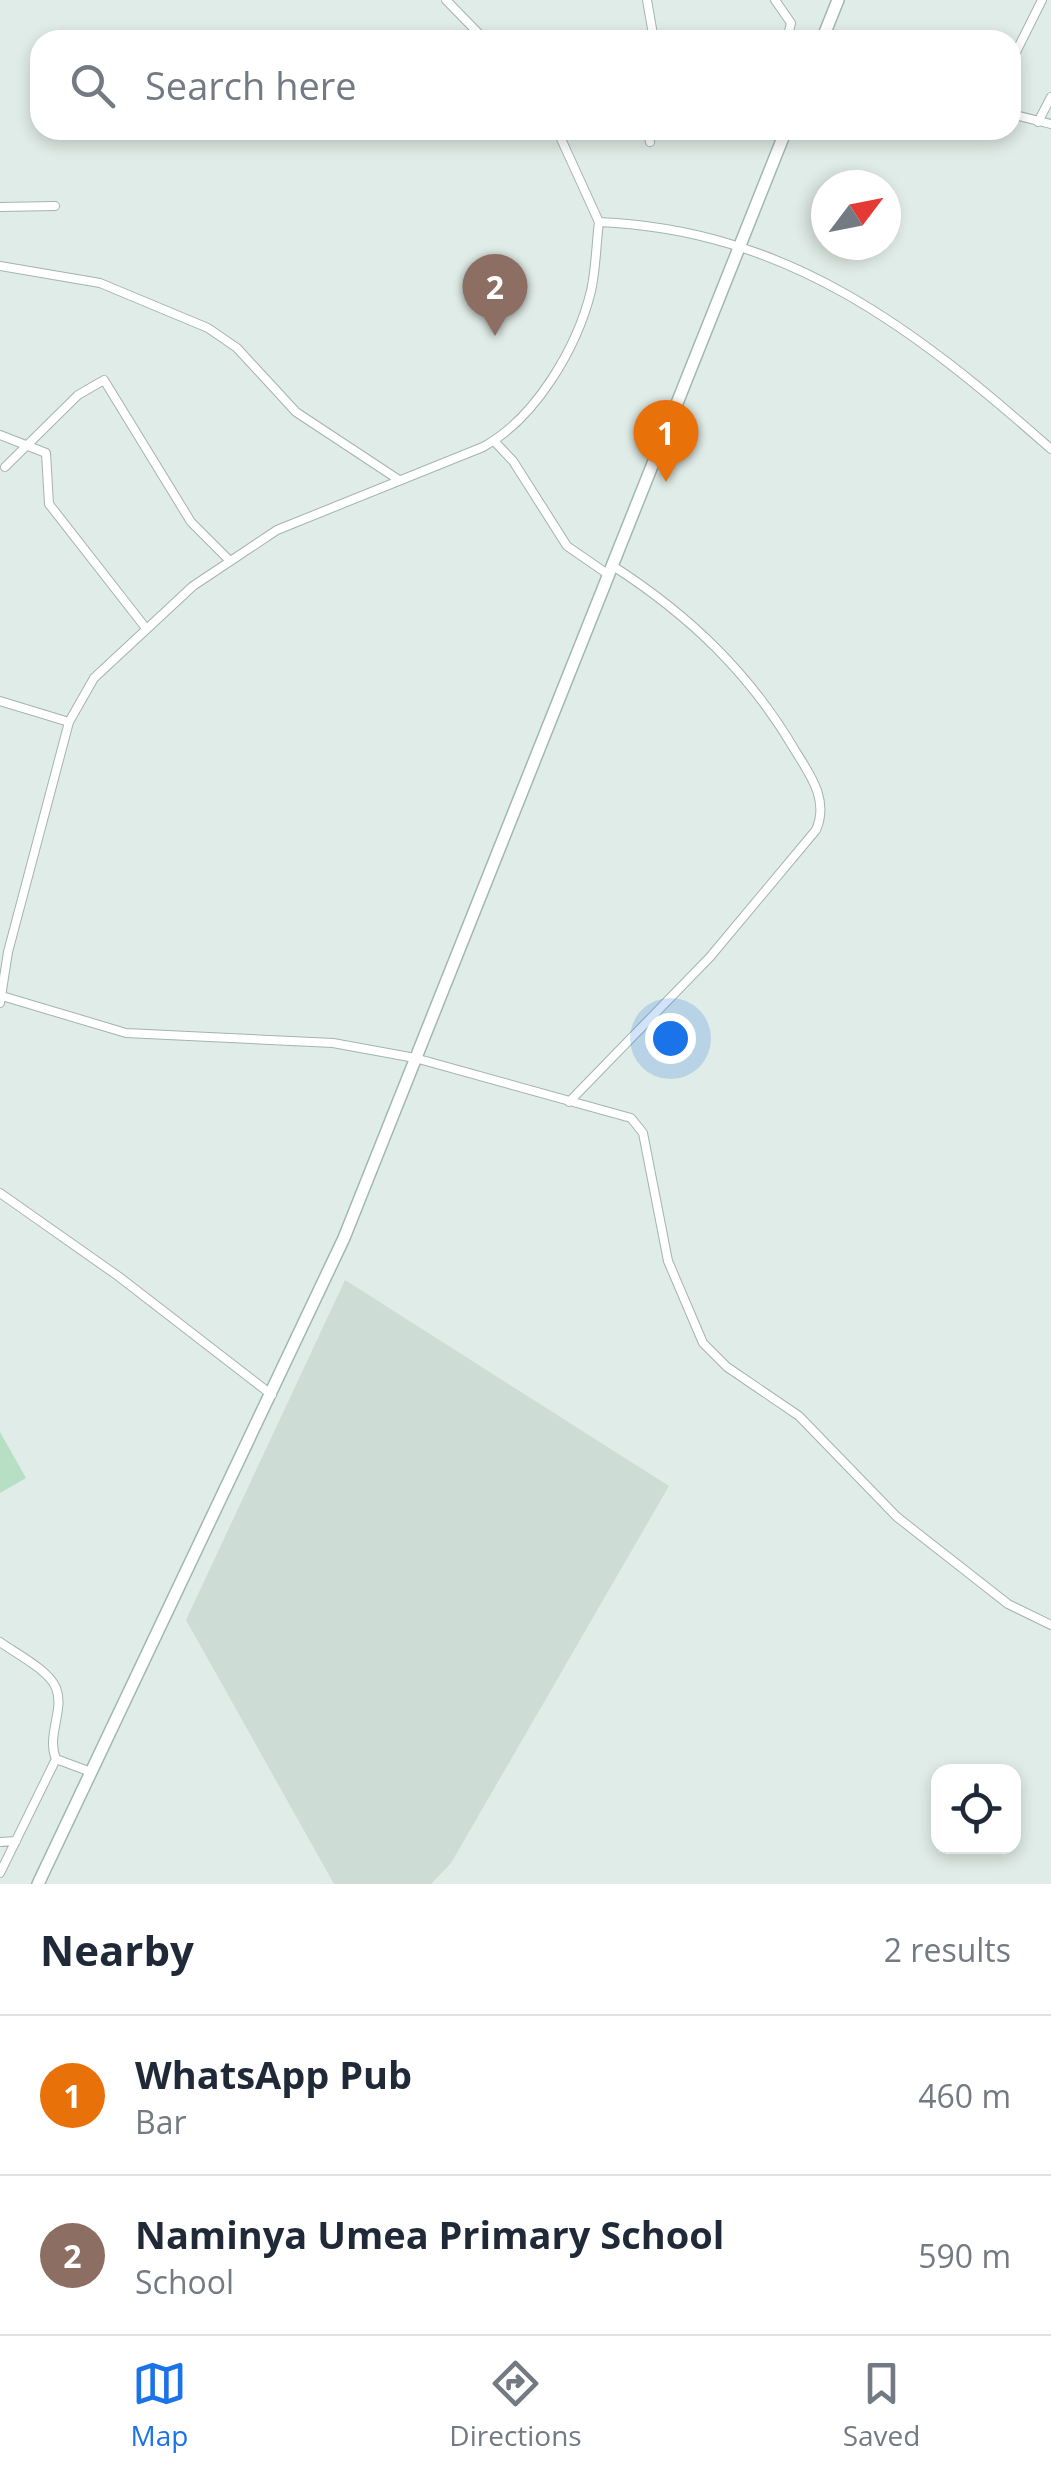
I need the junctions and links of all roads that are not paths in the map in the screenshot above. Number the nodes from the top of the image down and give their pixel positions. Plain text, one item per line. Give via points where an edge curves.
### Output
1 (446, 0) edge
2 (647, 0) edge
3 (775, 0) edge
4 (838, 0) edge
5 (1042, 0) edge
6 (475, 30) edge
7 (652, 30) edge
8 (789, 30) edge
9 (826, 30) edge
10 (1021, 42) edge
11 (1051, 98) edge
12 (1021, 117) edge
13 (1038, 122) junction
14 (1051, 124) edge
15 (562, 140) edge
16 (782, 140) edge
17 (0, 206) edge
18 (55, 206) dead end
19 (599, 222) junction
20 (740, 246) junction
21 (0, 266) edge
22 (0, 435) edge
23 (494, 441) junction
24 (29, 444) junction
25 (1051, 449) edge
26 (6, 467) dead end
27 (399, 480) junction
28 (228, 559) junction
29 (611, 571) junction
30 (145, 627) junction
31 (0, 701) edge
32 (70, 722) junction
33 (1, 999) edge
34 (416, 1058) junction
35 (569, 1102) junction
36 (0, 1193) edge
37 (272, 1395) junction
38 (1051, 1626) edge
39 (0, 1642) edge
40 (56, 1759) junction
41 (90, 1772) junction
42 (16, 1841) junction
43 (0, 1842) edge
44 (0, 1873) edge
45 (38, 1884) edge

1 - 6 street
2 - 7 street
3 - 8 street
4 - 9 main road
5 - 10 street
11 - 13 street
12 - 13 street
13 - 14 street
15 - 19 street
16 - 20 main road
17 - 18 street
19 - 20 street via 642,224
19 - 23 street via 592,286 574,338 534,402
20 - 25 street via 869,304
20 - 29 main road
21 - 27 street via 100,283 208,328 237,348 305,420
22 - 24 street
23 - 27 street
23 - 29 street via 514,461 567,546
24 - 26 street
24 - 28 street via 78,395 104,380 191,522
24 - 30 street via 50,462 49,504
27 - 28 street via 291,522
28 - 30 street
29 - 34 main road
29 - 35 street via 660,597 745,677 818,790 822,817 710,957
30 - 32 street via 94,678
31 - 32 street
32 - 33 street
33 - 34 street via 126,1033 334,1042
34 - 35 street
34 - 37 main road
35 - 38 street via 641,1126 668,1261 715,1357 799,1416 940,1552 1008,1604
36 - 37 street
37 - 41 main road
39 - 40 street via 56,1688 50,1738
40 - 41 street
40 - 42 street
41 - 45 main road
42 - 43 street
42 - 44 street

